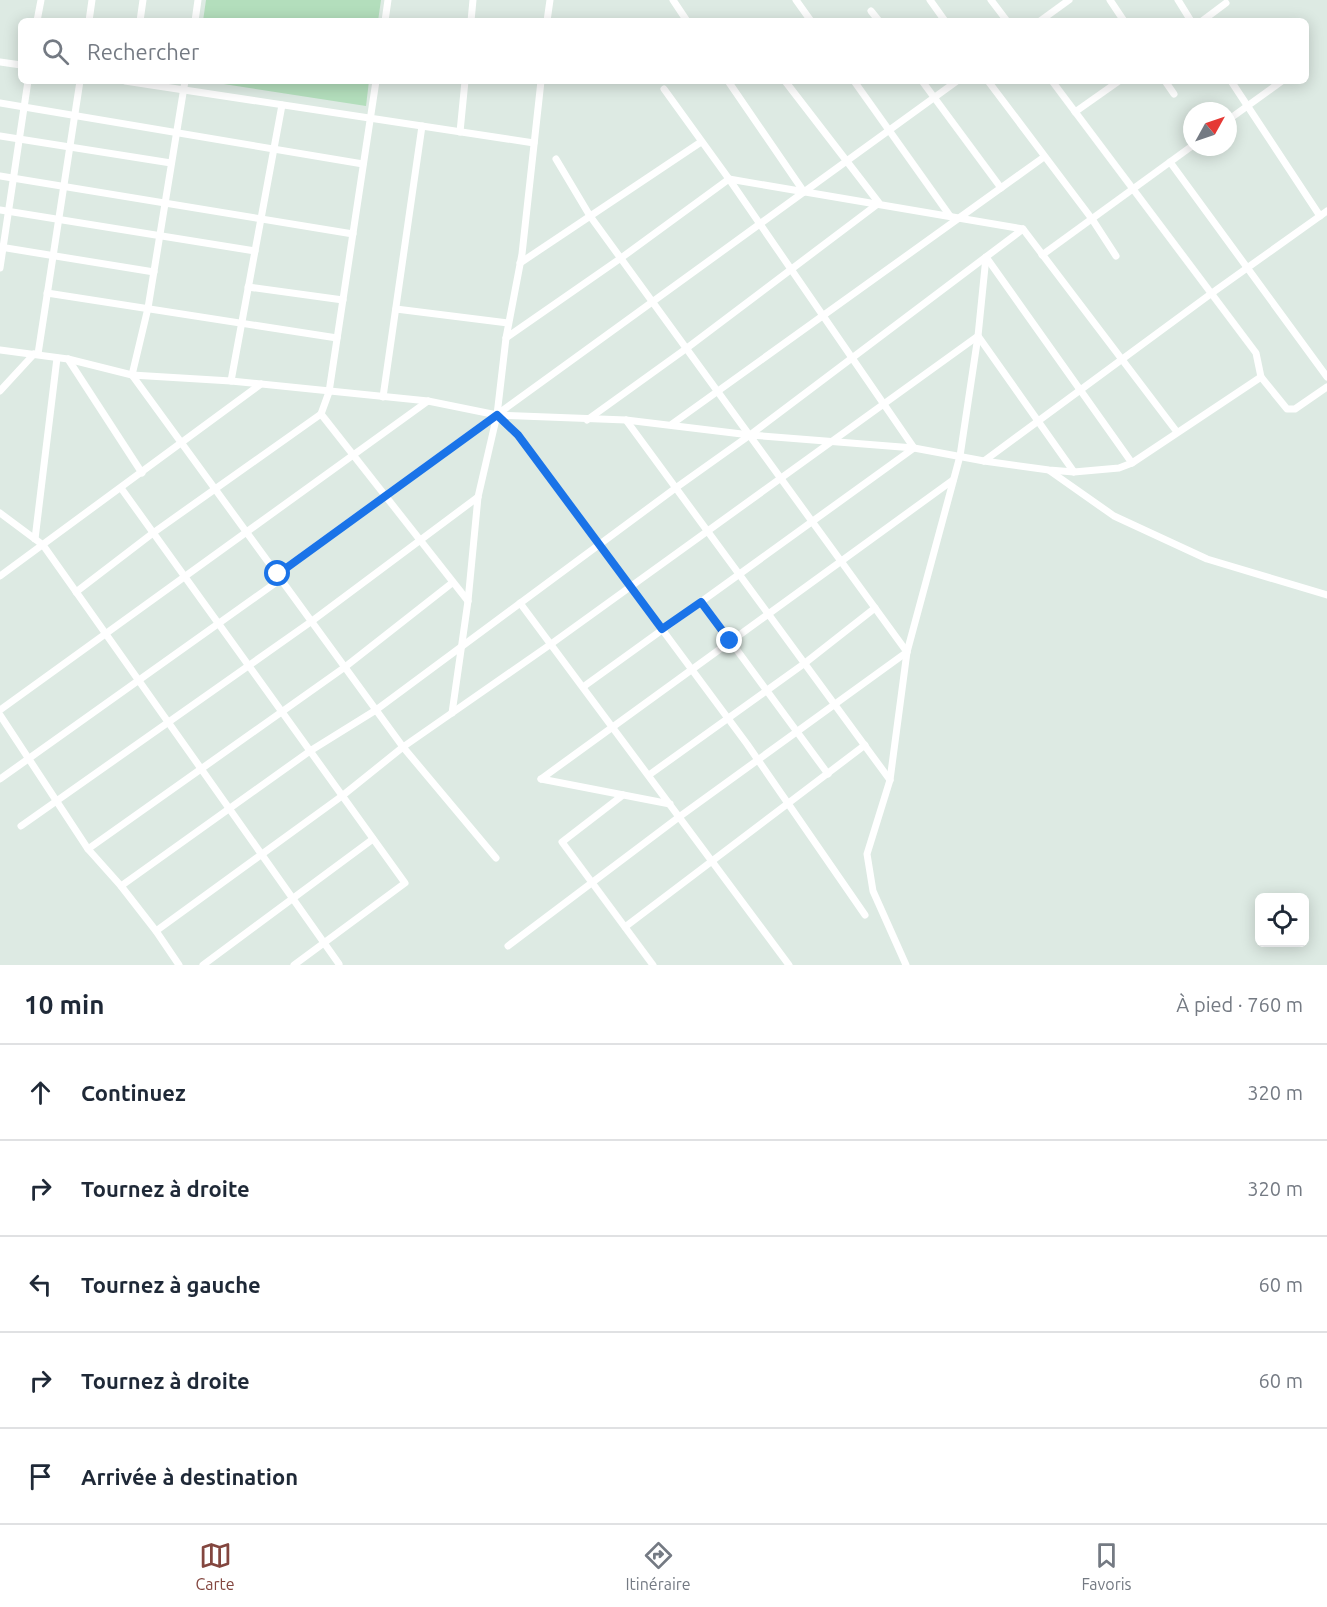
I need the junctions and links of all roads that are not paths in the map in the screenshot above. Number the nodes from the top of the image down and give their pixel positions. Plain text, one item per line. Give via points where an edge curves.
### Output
1 (41, 0) edge
2 (92, 0) edge
3 (143, 0) edge
4 (198, 0) edge
5 (388, 0) edge
6 (473, 0) edge
7 (550, 0) edge
8 (673, 0) edge
9 (796, 0) edge
10 (930, 0) edge
11 (991, 0) edge
12 (1069, 0) edge
13 (1110, 0) edge
14 (1178, 0) edge
15 (1226, 3) dead end
16 (871, 11) dead end
17 (38, 18) edge
18 (89, 18) edge
19 (140, 18) edge
20 (195, 18) edge
21 (385, 18) edge
22 (471, 18) edge
23 (547, 18) edge
24 (685, 18) edge
25 (809, 18) edge
26 (877, 18) edge
27 (943, 18) edge
28 (1005, 18) edge
29 (1044, 18) edge
30 (1122, 18) edge
31 (1189, 18) edge
32 (1206, 18) edge
33 (0, 62) edge
34 (18, 65) edge
35 (28, 84) edge
36 (79, 84) edge
37 (147, 84) edge
38 (185, 84) edge
39 (376, 84) edge
40 (465, 84) edge
41 (541, 84) edge
42 (730, 84) edge
43 (787, 84) edge
44 (856, 84) edge
45 (924, 84) edge
46 (953, 84) edge
47 (990, 84) edge
48 (1054, 84) edge
49 (1115, 84) edge
50 (1167, 84) edge
51 (1233, 84) edge
52 (1278, 84) edge
53 (664, 89) dead end
54 (184, 90) junction
55 (1174, 94) dead end
56 (934, 98) junction
57 (0, 103) edge
58 (282, 105) junction
59 (1247, 106) junction
60 (24, 107) junction
61 (1075, 112) junction
62 (1237, 113) edge
63 (74, 116) junction
64 (370, 118) junction
65 (422, 126) junction
66 (889, 130) junction
67 (460, 132) junction
68 (176, 133) junction
69 (0, 136) edge
70 (20, 139) junction
71 (701, 142) junction
72 (534, 143) junction
73 (70, 147) junction
74 (274, 149) junction
75 (1183, 153) edge
76 (1044, 157) junction
77 (556, 159) dead end
78 (847, 161) junction
79 (1170, 162) junction
80 (171, 163) junction
81 (363, 164) junction
82 (0, 176) edge
83 (14, 178) junction
84 (729, 179) junction
85 (63, 186) junction
86 (1001, 188) junction
87 (1132, 190) junction
88 (804, 192) junction
89 (165, 203) junction
90 (879, 203) junction
91 (0, 210) edge
92 (1327, 211) edge
93 (8, 212) junction
94 (590, 216) junction
95 (950, 216) junction
96 (1320, 216) junction
97 (961, 217) junction
98 (261, 219) junction
99 (1092, 219) junction
100 (58, 220) junction
101 (759, 225) junction
102 (1023, 229) junction
103 (353, 234) junction
104 (160, 236) junction
105 (1, 247) edge
106 (255, 251) junction
107 (1042, 255) junction
108 (53, 256) junction
109 (1116, 256) dead end
110 (986, 257) junction
111 (621, 258) junction
112 (520, 263) junction
113 (0, 268) edge
114 (1247, 268) junction
115 (790, 269) junction
116 (154, 272) junction
117 (248, 287) junction
118 (1212, 292) junction
119 (47, 293) junction
120 (343, 300) junction
121 (653, 302) junction
122 (148, 308) junction
123 (396, 309) junction
124 (822, 315) junction
125 (242, 323) junction
126 (508, 323) junction
127 (978, 336) junction
128 (338, 338) junction
129 (506, 338) junction
130 (687, 348) junction
131 (0, 350) edge
132 (36, 354) junction
133 (57, 358) junction
134 (852, 358) junction
135 (1122, 359) junction
136 (68, 360) junction
137 (132, 375) junction
138 (1262, 377) junction
139 (1327, 377) edge
140 (231, 381) junction
141 (261, 384) junction
142 (1327, 387) edge
143 (1080, 390) junction
144 (0, 391) edge
145 (718, 391) junction
146 (329, 392) junction
147 (383, 397) junction
148 (428, 401) junction
149 (884, 403) junction
150 (321, 414) junction
151 (497, 415) junction
152 (586, 420) junction
153 (626, 420) junction
154 (1038, 421) junction
155 (672, 424) junction
156 (1177, 432) junction
157 (750, 435) junction
158 (831, 441) junction
159 (182, 444) junction
160 (914, 447) junction
161 (353, 455) junction
162 (960, 456) junction
163 (984, 461) junction
164 (1132, 462) junction
165 (1049, 470) junction
166 (1074, 472) junction
167 (142, 473) junction
168 (781, 478) junction
169 (953, 480) junction
170 (677, 487) junction
171 (121, 488) junction
172 (215, 489) junction
173 (385, 496) junction
174 (478, 497) junction
175 (0, 513) edge
176 (812, 521) junction
177 (708, 530) junction
178 (247, 532) junction
179 (153, 533) junction
180 (35, 539) junction
181 (421, 541) junction
182 (599, 544) junction
183 (43, 545) junction
184 (841, 561) junction
185 (740, 573) junction
186 (0, 576) edge
187 (185, 577) junction
188 (279, 577) junction
189 (452, 583) junction
190 (630, 586) junction
191 (76, 592) junction
192 (1327, 596) edge
193 (468, 601) junction
194 (701, 602) junction
195 (520, 603) junction
196 (875, 608) junction
197 (769, 613) junction
198 (312, 621) junction
199 (218, 623) junction
200 (662, 629) junction
201 (105, 634) junction
202 (730, 641) junction
203 (551, 644) junction
204 (462, 646) junction
205 (907, 652) junction
206 (805, 663) junction
207 (248, 665) junction
208 (345, 667) junction
209 (692, 669) junction
210 (138, 680) junction
211 (583, 687) junction
212 (767, 690) junction
213 (835, 704) junction
214 (0, 710) edge
215 (376, 710) junction
216 (281, 712) junction
217 (452, 713) junction
218 (0, 715) edge
219 (728, 718) junction
220 (168, 722) junction
221 (613, 727) junction
222 (797, 732) junction
223 (866, 745) junction
224 (404, 747) junction
225 (310, 752) junction
226 (28, 759) junction
227 (758, 760) junction
228 (201, 769) junction
229 (828, 774) junction
230 (649, 776) junction
231 (0, 779) edge
232 (890, 780) junction
233 (623, 795) junction
234 (342, 796) junction
235 (56, 801) junction
236 (788, 803) junction
237 (670, 804) junction
238 (230, 810) junction
239 (679, 817) junction
240 (21, 826) dead end
241 (373, 839) junction
242 (88, 849) junction
243 (262, 853) junction
244 (496, 858) dead end
245 (712, 861) junction
246 (592, 882) junction
247 (121, 886) junction
248 (294, 899) junction
249 (865, 915) dead end
250 (625, 927) junction
251 (156, 930) junction
252 (323, 942) junction
253 (508, 946) dead end
254 (339, 964) edge
255 (179, 965) edge
256 (203, 965) edge
257 (294, 965) edge
258 (653, 965) edge
259 (789, 965) edge
260 (906, 965) edge

1 - 17 street
2 - 18 street
3 - 19 street
4 - 20 street
5 - 21 street
6 - 22 street
7 - 23 street
8 - 24 street
9 - 25 street
10 - 27 street
11 - 28 street
12 - 29 street
13 - 30 street
14 - 31 street
15 - 32 street
16 - 26 street
33 - 34 street
35 - 60 street
36 - 63 street
37 - 54 street
38 - 54 street
39 - 64 street
40 - 67 street
41 - 72 street
42 - 88 street
43 - 78 street
44 - 66 street
45 - 56 street
46 - 56 street
47 - 76 street
48 - 61 street
49 - 61 street
50 - 55 street
51 - 59 street
52 - 59 street
53 - 71 street
54 - 58 street
54 - 68 street
56 - 66 street
56 - 86 street
57 - 60 street
58 - 64 street
58 - 74 street
59 - 62 street
59 - 96 street
60 - 63 street
60 - 70 street
61 - 87 street
63 - 68 street
63 - 73 street
64 - 65 street
64 - 81 street
65 - 67 street
65 - 123 street
66 - 78 street
66 - 95 street
67 - 72 street
68 - 74 street
68 - 80 street
69 - 70 street
70 - 73 street
70 - 83 street
71 - 84 street
71 - 94 street
72 - 112 street
73 - 80 street
73 - 85 street
74 - 81 street
74 - 98 street
75 - 79 street
76 - 86 street
76 - 99 street
77 - 94 street
78 - 88 street
78 - 90 street
79 - 87 street
79 - 114 street
80 - 89 street
81 - 103 street
82 - 83 street
83 - 85 street
83 - 93 street
84 - 88 street
84 - 101 street
84 - 111 street
85 - 89 street
85 - 100 street
86 - 97 street
87 - 99 street
87 - 118 street
88 - 90 street
88 - 101 street
89 - 98 street
89 - 104 street
90 - 95 street
90 - 115 street
91 - 93 street
92 - 96 street
93 - 100 street
93 - 105 street
94 - 111 street
94 - 112 street
95 - 97 street
96 - 114 street
97 - 102 street
97 - 124 street
98 - 103 street
98 - 106 street
99 - 107 street
99 - 109 street
100 - 104 street
100 - 108 street
101 - 115 street
101 - 121 street
102 - 107 street
102 - 110 street
103 - 120 street
104 - 106 street
104 - 116 street
105 - 108 street
105 - 113 street
106 - 117 street
107 - 135 street
108 - 116 street
108 - 119 street
110 - 127 street
110 - 134 street
110 - 143 street
111 - 121 street
111 - 129 street
112 - 126 street
114 - 118 street
114 - 139 street
115 - 124 street
115 - 130 street
116 - 122 street
117 - 120 street
117 - 125 street
118 - 135 street
118 - 138 street via 1256,353
119 - 122 street
119 - 132 street
120 - 128 street
121 - 130 street
121 - 151 street
122 - 125 street
122 - 137 street
123 - 126 street
123 - 147 street
124 - 134 street
124 - 145 street
125 - 128 street
125 - 140 street
126 - 129 street
127 - 149 street
127 - 154 street
127 - 162 street
128 - 146 street
129 - 151 street
130 - 145 street
130 - 152 street
131 - 132 street
132 - 133 street
132 - 144 street
133 - 136 street
133 - 180 street
134 - 149 street
134 - 157 street
135 - 143 street
135 - 156 street
136 - 137 street
136 - 167 street
137 - 140 street
137 - 159 street
138 - 142 street via 1287,409 1295,409
138 - 156 street
140 - 141 street
141 - 146 street
141 - 159 street
143 - 154 street
143 - 164 street
145 - 155 street
145 - 157 street
146 - 147 street
146 - 150 street
147 - 148 street
148 - 151 street
148 - 161 street
149 - 158 street
149 - 160 street
150 - 161 street
150 - 172 street
151 - 152 street
151 - 173 street
151 - 174 street
151 - 182 street via 518,435
152 - 153 street
153 - 155 street
153 - 170 street
154 - 163 street
154 - 166 street
155 - 157 street
156 - 164 street
157 - 158 street
157 - 168 street
157 - 170 street
158 - 160 street
158 - 168 street
159 - 167 street
159 - 172 street
160 - 162 street
160 - 176 street
161 - 173 street
161 - 178 street
162 - 163 street
162 - 169 street
163 - 165 street
164 - 166 street via 1119,468
165 - 166 street
165 - 192 street via 1114,516 1207,559
167 - 171 street
168 - 176 street
168 - 177 street
169 - 184 street
169 - 205 street
170 - 177 street
170 - 182 street
171 - 179 street
171 - 183 street
172 - 178 street
172 - 179 street
173 - 181 street
173 - 188 street
174 - 181 street
174 - 193 street
175 - 180 street
176 - 184 street
176 - 185 street
177 - 185 street
177 - 190 street
178 - 187 street
178 - 188 street
179 - 187 street
179 - 191 street
180 - 183 street
181 - 189 street
181 - 198 street
182 - 190 street
182 - 195 street
183 - 186 street
183 - 191 street
184 - 196 street
184 - 197 street
185 - 194 street
185 - 197 street
187 - 199 street
187 - 201 street
188 - 198 street
188 - 199 street
189 - 193 street
189 - 208 street
190 - 200 street
190 - 203 street
191 - 201 street
193 - 204 street
194 - 200 street
194 - 202 street
195 - 203 street
195 - 204 street
196 - 205 street
196 - 206 street
197 - 202 street
197 - 206 street
198 - 207 street
198 - 208 street
199 - 207 street
199 - 210 street
200 - 209 street
200 - 211 street
201 - 210 street
201 - 214 street
202 - 209 street
202 - 212 street
203 - 211 street
203 - 217 street
204 - 215 street
204 - 217 street
205 - 213 street
205 - 232 street
206 - 212 street
206 - 213 street
207 - 216 street
207 - 220 street
208 - 215 street
208 - 216 street
209 - 219 street
209 - 221 street
210 - 220 street
210 - 226 street
211 - 221 street
212 - 219 street
212 - 222 street
213 - 222 street
213 - 223 street
215 - 224 street
215 - 225 street
216 - 225 street
216 - 228 street
217 - 224 street
218 - 226 street
219 - 227 street
219 - 230 street
220 - 228 street
220 - 235 street
221 - 230 street
221 - 233 street via 541,779
222 - 227 street
222 - 229 street
223 - 229 street
223 - 232 street
224 - 234 street
224 - 244 street
225 - 234 street
225 - 238 street
226 - 231 street
226 - 235 street
227 - 236 street
227 - 239 street
228 - 238 street
228 - 242 street
229 - 236 street
230 - 237 street
232 - 260 street via 867,854 873,891
233 - 237 street
233 - 246 street via 562,842
234 - 241 street
234 - 243 street
235 - 240 street
235 - 242 street
236 - 245 street
236 - 249 street
237 - 239 street
238 - 243 street
238 - 247 street
239 - 245 street
239 - 246 street
241 - 248 street
241 - 252 street via 405,883
242 - 247 street
243 - 248 street
243 - 251 street
245 - 250 street
245 - 259 street
246 - 250 street
246 - 253 street
247 - 251 street
248 - 252 street
248 - 256 street
250 - 258 street
251 - 255 street
252 - 254 street
252 - 257 street

